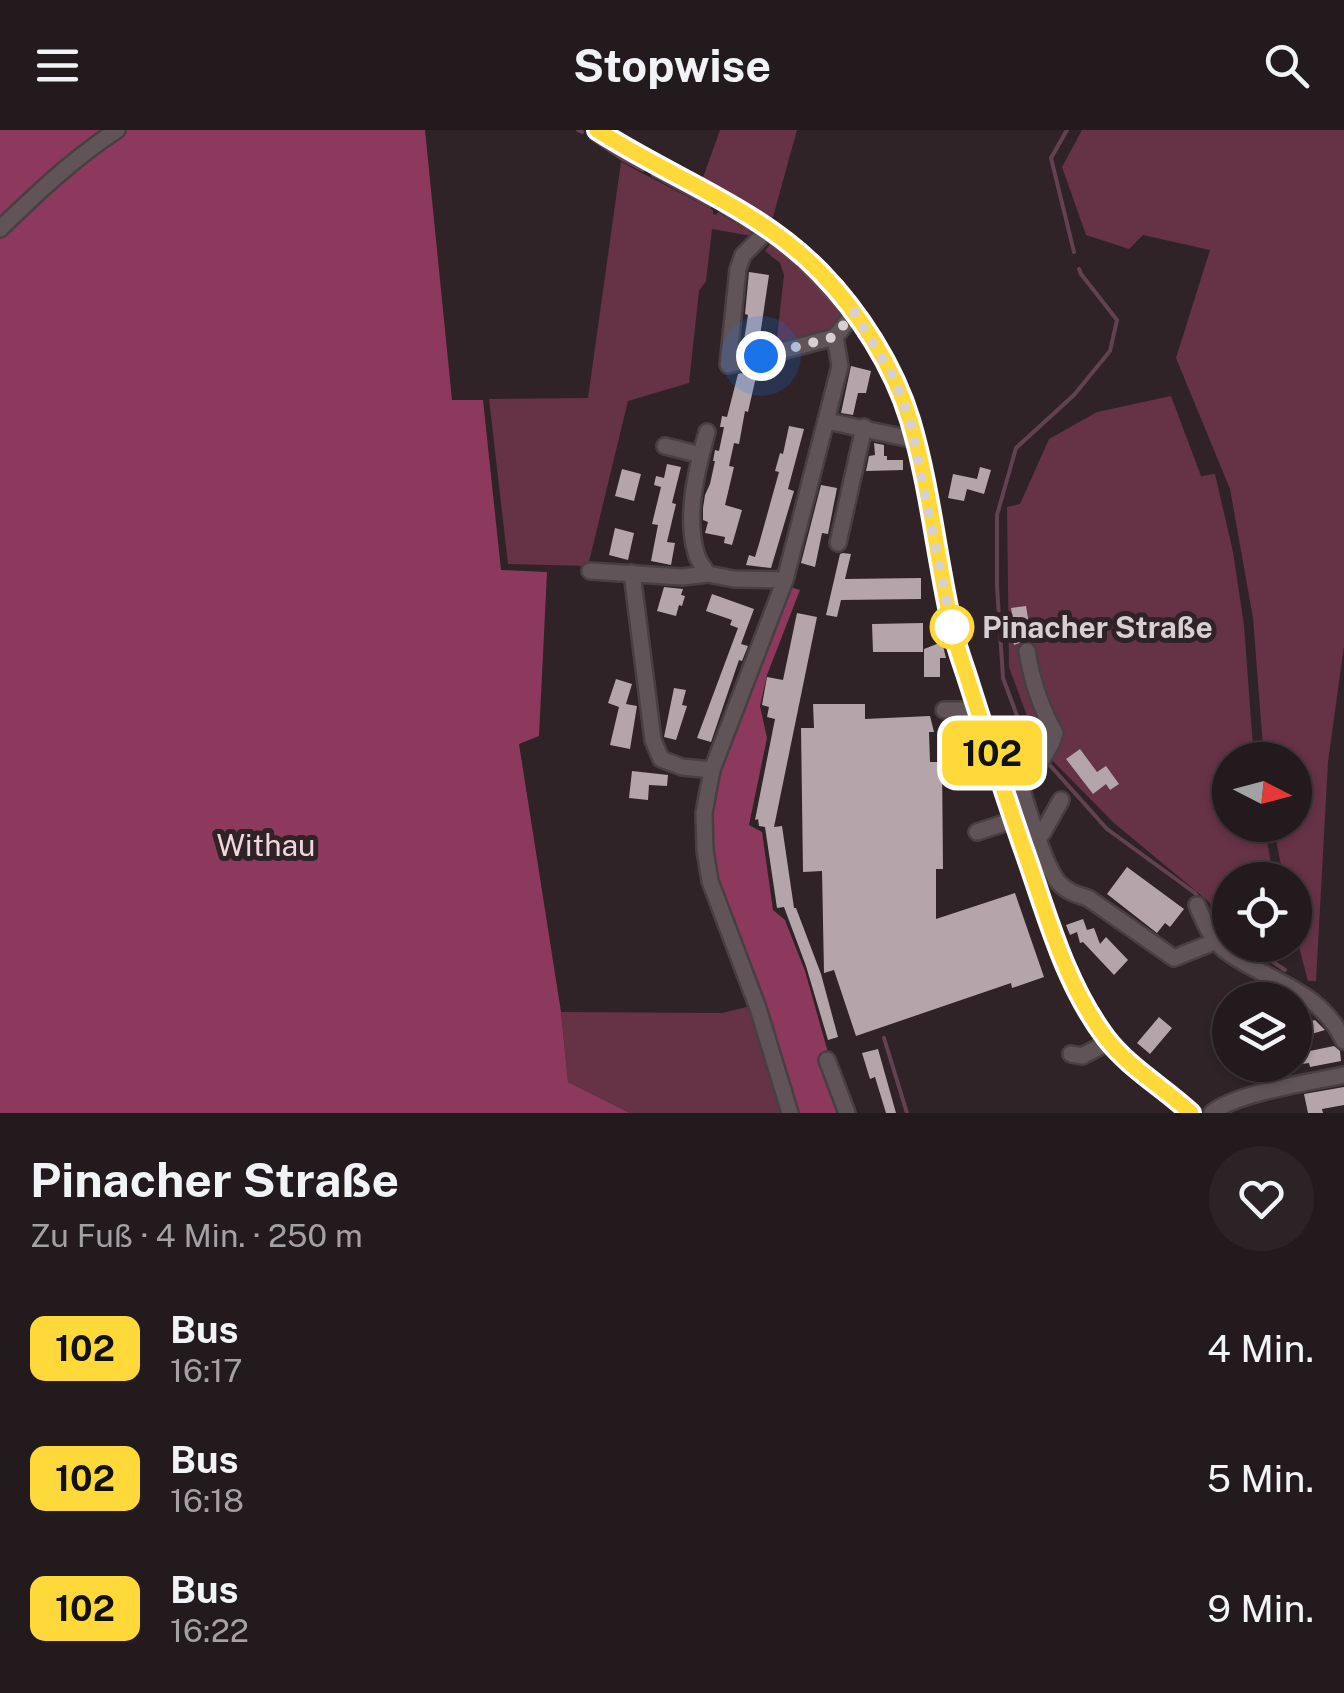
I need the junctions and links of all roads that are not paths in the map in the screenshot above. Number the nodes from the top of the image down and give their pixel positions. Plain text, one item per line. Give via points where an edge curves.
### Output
1 (116, 130) edge
2 (598, 130) edge
3 (0, 229) edge
4 (769, 229) junction
5 (854, 312) junction
6 (834, 337) junction
7 (826, 421) junction
8 (864, 428) junction
9 (706, 432) dead end
10 (915, 440) junction
11 (665, 446) dead end
12 (700, 455) junction
13 (838, 543) dead end
14 (590, 571) dead end
15 (632, 574) junction
16 (708, 574) junction
17 (784, 580) junction
18 (1027, 651) dead end
19 (977, 707) junction
20 (944, 710) dead end
21 (712, 770) junction
22 (1012, 788) junction
23 (1062, 800) dead end
24 (1014, 820) junction
25 (977, 832) dead end
26 (1037, 836) junction
27 (1196, 904) dead end
28 (1209, 944) dead end
29 (1344, 1041) edge
30 (1109, 1042) junction
31 (1071, 1054) dead end
32 (827, 1060) dead end
33 (1344, 1075) edge
34 (790, 1113) edge
35 (846, 1113) edge
36 (1191, 1113) edge
37 (1212, 1113) edge

1 - 3 street
2 - 4 street
4 - 5 street via 821,272
4 - 6 street via 738,269 728,365
5 - 6 street
5 - 10 street via 894,378
6 - 7 street via 840,366
7 - 8 street
7 - 17 street
8 - 10 street
8 - 13 street
9 - 12 street
10 - 19 street via 955,638
11 - 12 street
12 - 16 street via 690,525 696,557
14 - 15 street
15 - 16 street
15 - 21 street via 653,740 661,759
16 - 17 street
17 - 21 street
18 - 22 street via 1035,700 1055,733 1051,748
19 - 20 street
19 - 22 street
21 - 34 street via 704,813 710,881
22 - 24 street
22 - 26 street
23 - 26 street
24 - 25 street
24 - 30 street via 1064,964
26 - 28 street via 1057,882 1174,958
27 - 29 street via 1223,950 1300,990
30 - 31 street via 1082,1056
30 - 36 street
32 - 35 street
33 - 37 street via 1243,1098

